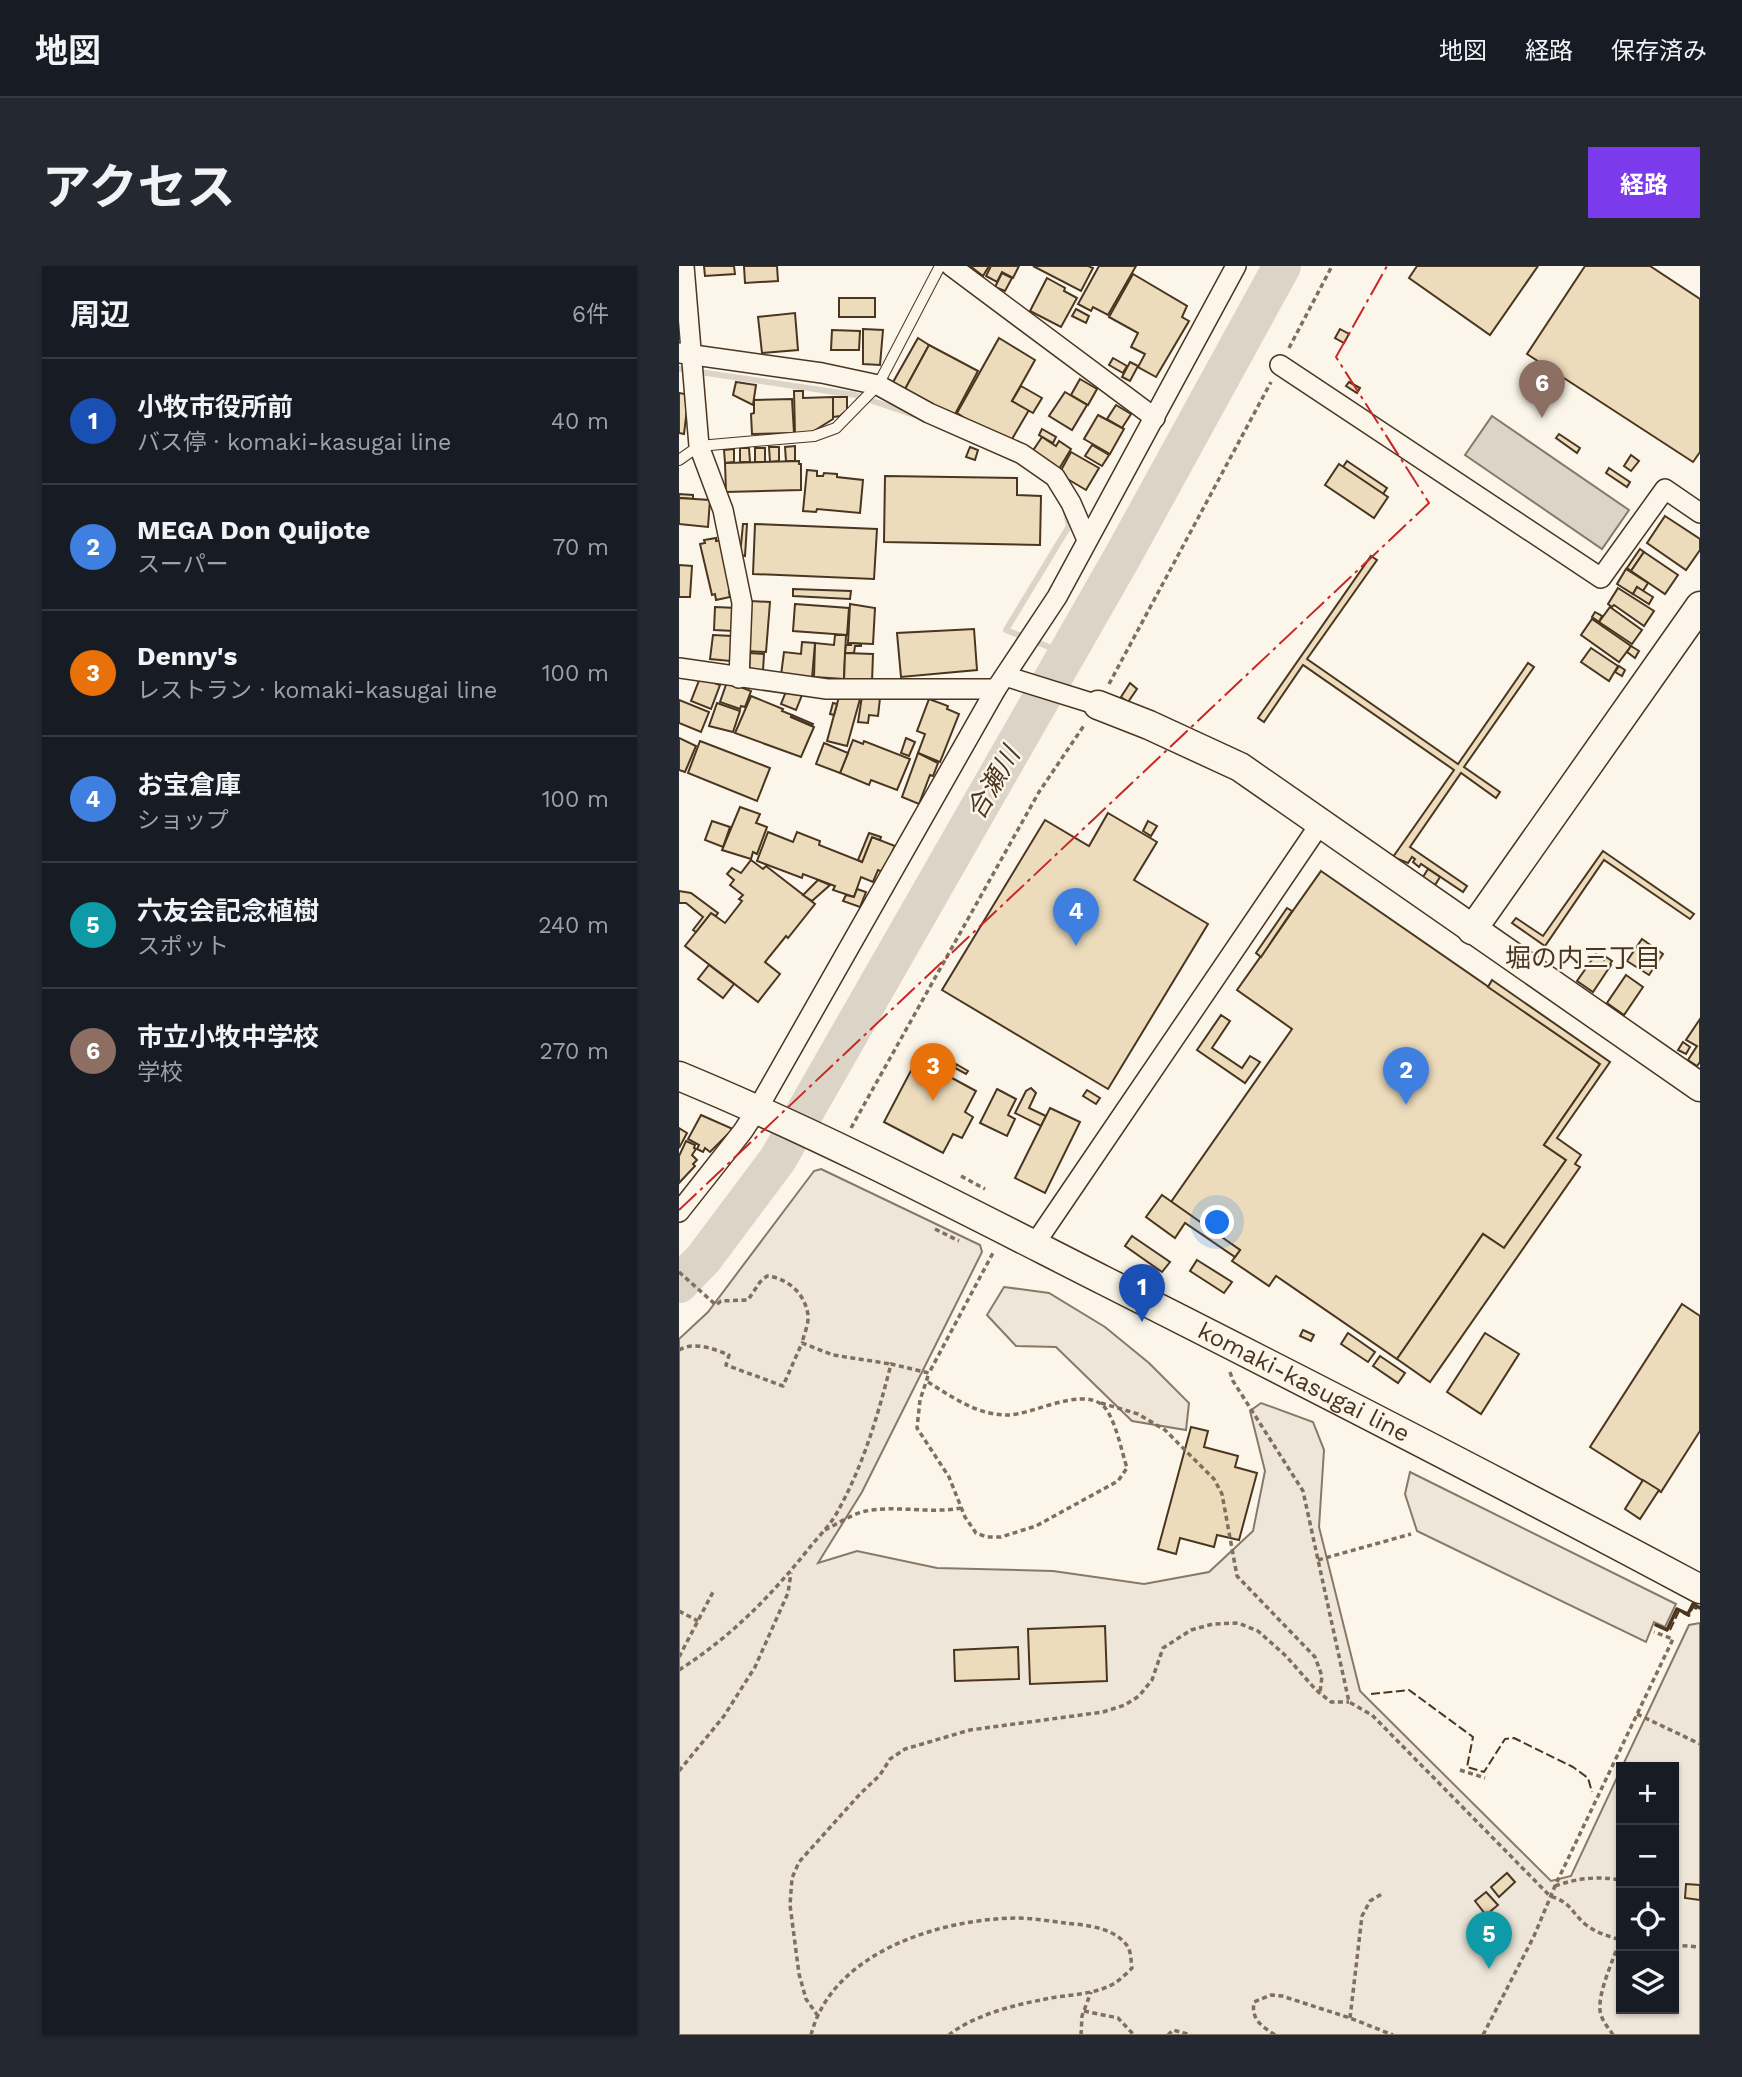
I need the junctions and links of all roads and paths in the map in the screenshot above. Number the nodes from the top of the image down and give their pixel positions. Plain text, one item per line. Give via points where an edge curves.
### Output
1 (684, 266) edge
2 (940, 266) edge
3 (951, 266) edge
4 (1236, 266) edge
5 (686, 354) edge
6 (1280, 365) dead end
7 (877, 385) junction
8 (1155, 418) junction
9 (699, 446) junction
10 (679, 460) edge
11 (1700, 513) edge
12 (1087, 540) junction
13 (1700, 606) edge
14 (679, 668) edge
15 (739, 678) junction
16 (1003, 681) junction
17 (1098, 705) joint
18 (1320, 824) junction
19 (1472, 930) junction
20 (679, 1076) edge
21 (1700, 1087) edge
22 (767, 1113) junction
23 (961, 1176) dead end
24 (985, 1189) dead end
25 (679, 1212) edge
26 (935, 1228) dead end
27 (1005, 1230) junction
28 (958, 1241) dead end
29 (1034, 1245) junction
30 (679, 1272) edge
31 (802, 1343) junction
32 (679, 1350) edge
33 (891, 1364) junction
34 (1229, 1370) dead end
35 (929, 1374) junction
36 (928, 1382) junction
37 (1100, 1402) junction
38 (961, 1508) junction
39 (823, 1530) junction
40 (1411, 1534) dead end
41 (1318, 1560) junction
42 (792, 1570) junction
43 (1700, 1589) edge
44 (713, 1592) dead end
45 (679, 1611) edge
46 (698, 1621) junction
47 (1654, 1632) dead end
48 (679, 1657) edge
49 (679, 1670) edge
50 (1320, 1693) junction
51 (1349, 1702) junction
52 (1637, 1714) junction
53 (1700, 1744) edge
54 (1460, 1770) dead end
55 (679, 1771) edge
56 (1485, 1778) dead end
57 (1616, 1880) edge
58 (1555, 1886) junction
59 (1382, 1894) dead end
60 (1550, 1896) junction
61 (1616, 1939) edge
62 (1679, 1945) edge
63 (1700, 1947) edge
64 (1617, 1951) edge
65 (1091, 1992) junction
66 (1084, 2011) junction
67 (818, 2016) junction
68 (1350, 2018) junction
69 (811, 2035) edge
70 (949, 2035) edge
71 (1081, 2035) edge
72 (1133, 2035) edge
73 (1168, 2035) edge
74 (1191, 2035) edge
75 (1275, 2035) edge
76 (1393, 2035) edge
77 (1483, 2035) edge
78 (1613, 2035) edge

1 - 5 street
2 - 7 lane
3 - 8 street
4 - 8 street
5 - 7 street
5 - 9 street
6 - 11 street via 1601,578 1665,489
7 - 9 lane via 837,428 814,436
7 - 12 street via 1022,454 1055,477
8 - 12 street
9 - 10 lane
9 - 15 street via 723,510 742,603
12 - 16 street
13 - 19 main road
14 - 15 street
15 - 16 street via 827,689
16 - 17 street
16 - 22 street
17 - 18 main road via 1240,767
18 - 19 main road
18 - 29 street
19 - 21 main road
20 - 22 main road, komaki-kasugai line
22 - 25 street via 743,1131
22 - 27 main road, komaki-kasugai line
23 - 24 path
26 - 28 path
27 - 29 main road, komaki-kasugai line
27 - 35 path
29 - 43 main road, komaki-kasugai line
30 - 31 path via 716,1305 748,1300 767,1276 789,1282 809,1318
31 - 32 path via 783,1386 726,1364 730,1355 707,1347
31 - 33 path via 833,1355
33 - 35 path
33 - 39 path via 870,1441 838,1512
34 - 41 path via 1303,1491
35 - 36 path
36 - 37 path via 973,1409 992,1414 1009,1415 1076,1399
36 - 38 path via 917,1427 949,1477
37 - 38 path via 1108,1411 1127,1468 1118,1481 1036,1527 1001,1537 976,1533
37 - 50 path via 1138,1414 1165,1430 1214,1479 1222,1494 1237,1576 1315,1657 1322,1676
38 - 39 path via 864,1511
39 - 42 path
40 - 41 path
41 - 51 path
42 - 49 path via 744,1621
42 - 55 path via 788,1593 749,1677
44 - 46 path
45 - 46 path
46 - 48 path
47 - 52 path via 1672,1639
50 - 51 path via 1331,1702
50 - 67 path via 1258,1631 1238,1623 1213,1624 1191,1630 1163,1648 1152,1680 1125,1706 970,1730 905,1749 890,1759 799,1862 792,1878 790,1905 799,1974 806,1999
51 - 60 path via 1372,1715
52 - 53 path
52 - 58 path
54 - 56 path
57 - 58 path via 1599,1877
58 - 60 path
59 - 68 path via 1370,1901 1361,1916
60 - 61 path via 1565,1901 1602,1935
60 - 77 path
62 - 63 path
64 - 78 path via 1600,2011
65 - 66 path
65 - 67 path via 1115,1983 1132,1968 1128,1948 1115,1935 1090,1925 1018,1918 981,1921 903,1941 862,1963 838,1983
65 - 70 path via 995,2013
66 - 71 path
66 - 72 path via 1118,2018
67 - 69 path
68 - 75 path via 1282,1996 1261,1998 1254,2002 1252,2013
68 - 76 path
73 - 74 path via 1173,2029

